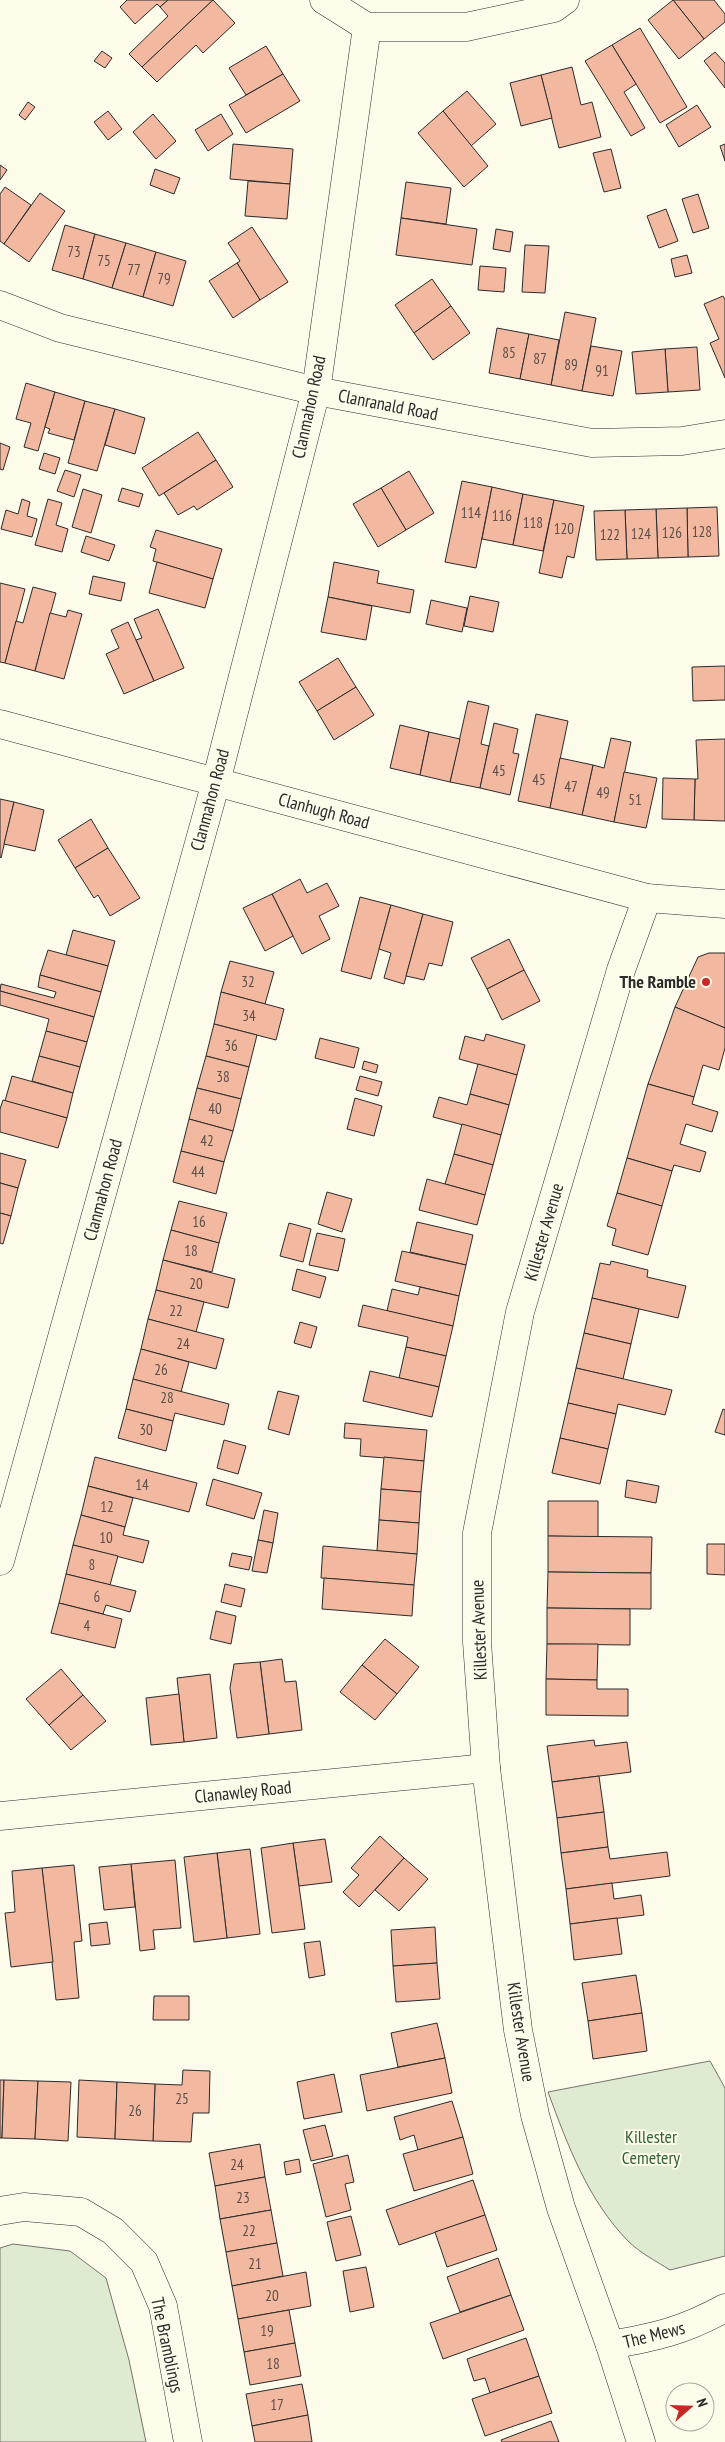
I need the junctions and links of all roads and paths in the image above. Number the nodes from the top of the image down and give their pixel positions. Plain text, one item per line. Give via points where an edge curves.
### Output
1 (324, 0) edge
2 (565, 0) edge
3 (367, 27) junction
4 (0, 305) edge
5 (316, 391) junction
6 (725, 434) edge
7 (0, 724) edge
8 (216, 782) junction
9 (647, 898) junction
10 (725, 904) edge
11 (0, 1561) edge
12 (486, 1768) junction
13 (0, 1816) edge
14 (0, 2211) edge
15 (725, 2308) edge
16 (610, 2345) junction
17 (188, 2442) edge
18 (641, 2442) edge

1 - 3 street
2 - 3 street via 554,8 466,27
3 - 5 street, Clanmahon Road
4 - 5 street, Clanranald Road via 60,328
5 - 6 street, Clanranald Road via 592,443 682,441
5 - 8 street, Clanmahon Road
7 - 8 street, Clanhugh Road
8 - 9 street, Clanhugh Road
8 - 11 street, Clanmahon Road
9 - 10 street
9 - 12 street, Killester Avenue via 621,970 520,1312 477,1533 477,1642
12 - 13 street, Clanawley Road
12 - 16 street, Killester Avenue via 518,2030 535,2116 561,2208
14 - 17 street, The Bramblings via 24,2207 81,2212 113,2231 144,2262 163,2306
15 - 16 street, The Mews via 698,2323 665,2335
16 - 18 street, Killester Avenue

